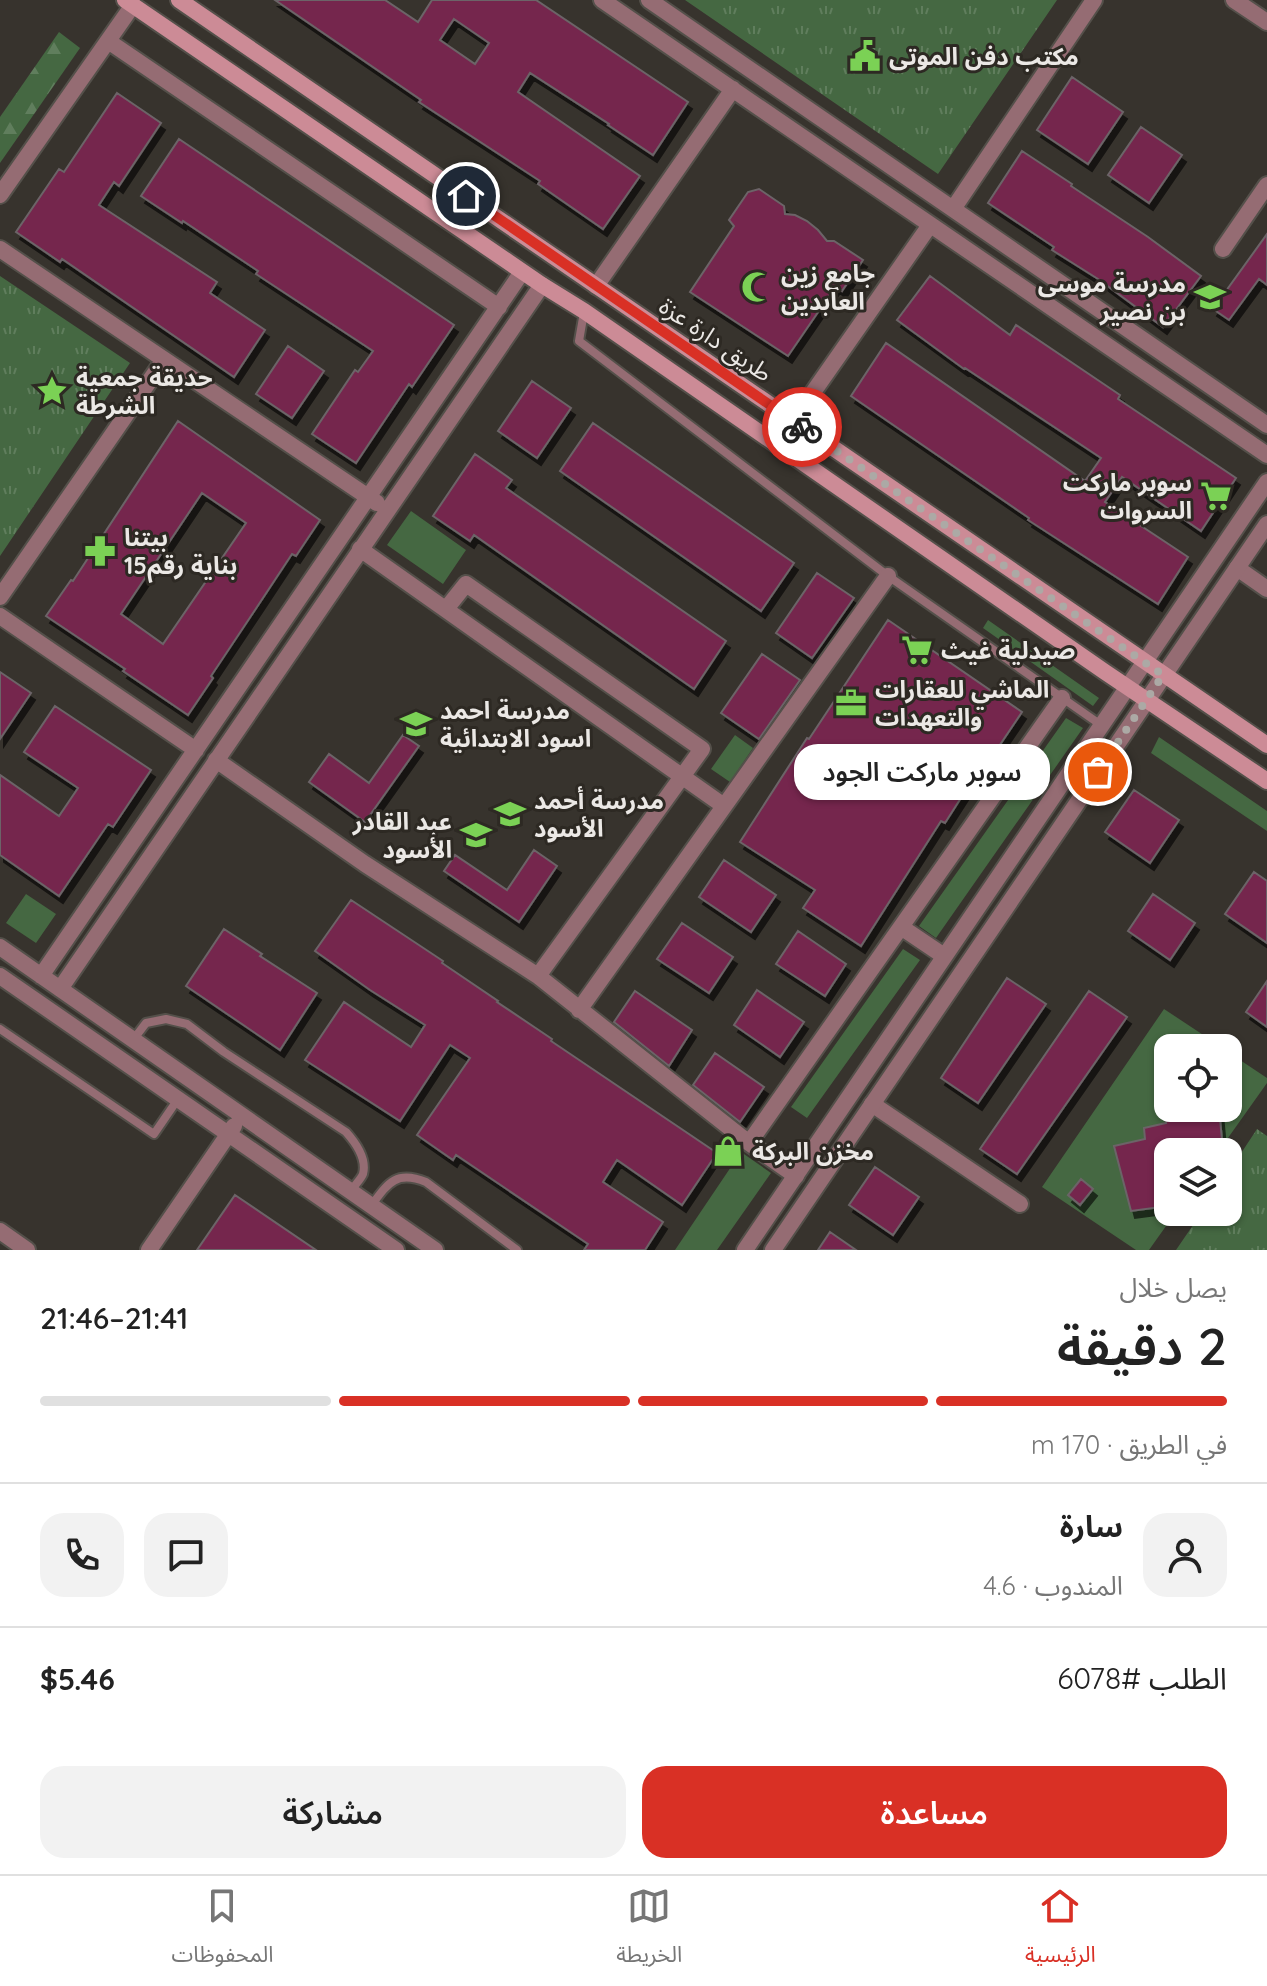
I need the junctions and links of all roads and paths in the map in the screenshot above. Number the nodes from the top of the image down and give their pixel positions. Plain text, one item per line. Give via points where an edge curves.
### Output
1 (179, 0) edge
2 (602, 0) edge
3 (649, 0) edge
4 (1094, 0) edge
5 (1234, 0) edge
6 (129, 3) edge
7 (675, 18) junction
8 (1267, 22) edge
9 (660, 40) junction
10 (108, 41) junction
11 (733, 89) junction
12 (854, 141) junction
13 (840, 163) junction
14 (1267, 185) edge
15 (0, 195) edge
16 (953, 209) junction
17 (930, 225) junction
18 (0, 249) edge
19 (1223, 249) dead end
20 (1031, 263) junction
21 (522, 272) junction
22 (1017, 284) junction
23 (542, 285) junction
24 (596, 286) junction
25 (499, 307) junction
26 (584, 311) junction
27 (164, 360) junction
28 (793, 421) junction
29 (1267, 425) edge
30 (1267, 455) edge
31 (1267, 482) edge
32 (368, 498) junction
33 (387, 510) junction
34 (1267, 524) edge
35 (360, 549) junction
36 (1237, 568) junction
37 (888, 576) junction
38 (1267, 589) edge
39 (0, 597) edge
40 (446, 609) junction
41 (0, 616) edge
42 (1144, 662) junction
43 (1163, 675) junction
44 (1127, 687) junction
45 (1062, 698) junction
46 (1146, 700) junction
47 (1101, 725) junction
48 (1267, 745) edge
49 (196, 750) junction
50 (216, 760) junction
51 (682, 776) junction
52 (1267, 781) edge
53 (724, 806) junction
54 (901, 927) junction
55 (0, 947) edge
56 (944, 956) junction
57 (0, 976) edge
58 (41, 976) junction
59 (538, 976) junction
60 (60, 989) junction
61 (579, 1010) junction
62 (0, 1029) edge
63 (133, 1040) junction
64 (178, 1099) junction
65 (872, 1104) junction
66 (241, 1115) junction
67 (228, 1134) junction
68 (749, 1143) junction
69 (796, 1176) junction
70 (351, 1191) junction
71 (1020, 1204) dead end
72 (371, 1206) junction
73 (0, 1231) edge
74 (27, 1250) edge
75 (149, 1250) edge
76 (396, 1250) edge
77 (435, 1250) edge
78 (517, 1250) edge
79 (745, 1250) edge
80 (773, 1250) edge

1 - 24 main road, طريق دارة عزة
2 - 9 street
3 - 7 street
4 - 16 street
5 - 8 street
6 - 10 street
6 - 21 main road
7 - 9 street
7 - 12 street
9 - 11 street
10 - 15 street
10 - 25 street
11 - 13 street
11 - 24 street
12 - 13 street
12 - 16 street
13 - 17 street
14 - 19 street
16 - 20 street
17 - 22 street
17 - 28 street
18 - 27 street
20 - 22 street
20 - 29 street
21 - 23 main road
21 - 25 street
22 - 30 street
23 - 26 main road
23 - 33 street
24 - 28 main road, طريق دارة عزة
25 - 32 street
26 - 37 lane via 579,341
26 - 44 main road
27 - 32 street
27 - 39 street
28 - 42 main road, طريق دارة عزة
31 - 42 street
32 - 33 street
32 - 49 street
33 - 35 street
34 - 36 street
35 - 40 street
35 - 50 street
36 - 38 street
36 - 43 street
37 - 45 lane
37 - 53 street
40 - 51 street
40 - 51 street via 466,584 702,749
41 - 49 street
42 - 43 main road, طريق دارة عزة
42 - 44 street
43 - 46 street
43 - 48 main road, طريق دارة عزة
44 - 46 main road
44 - 47 street
45 - 47 lane
45 - 54 street
46 - 52 main road
46 - 65 street
47 - 56 street
49 - 58 street
50 - 59 street
50 - 60 street
51 - 53 street
51 - 59 street
53 - 61 street
54 - 56 street
54 - 68 street
55 - 58 street
56 - 69 street
57 - 64 street
58 - 60 street
59 - 61 street
60 - 63 street
61 - 68 street
62 - 64 lane via 154,1134
63 - 66 street
63 - 70 lane via 146,1023 166,1019 187,1024 346,1132 361,1155 363,1174
64 - 67 street
65 - 71 street
65 - 80 street
66 - 67 street
66 - 70 street
67 - 75 street
67 - 76 street
68 - 69 street
69 - 79 street
70 - 72 street
72 - 77 street
72 - 78 lane via 388,1183 409,1176 426,1182
73 - 74 street

